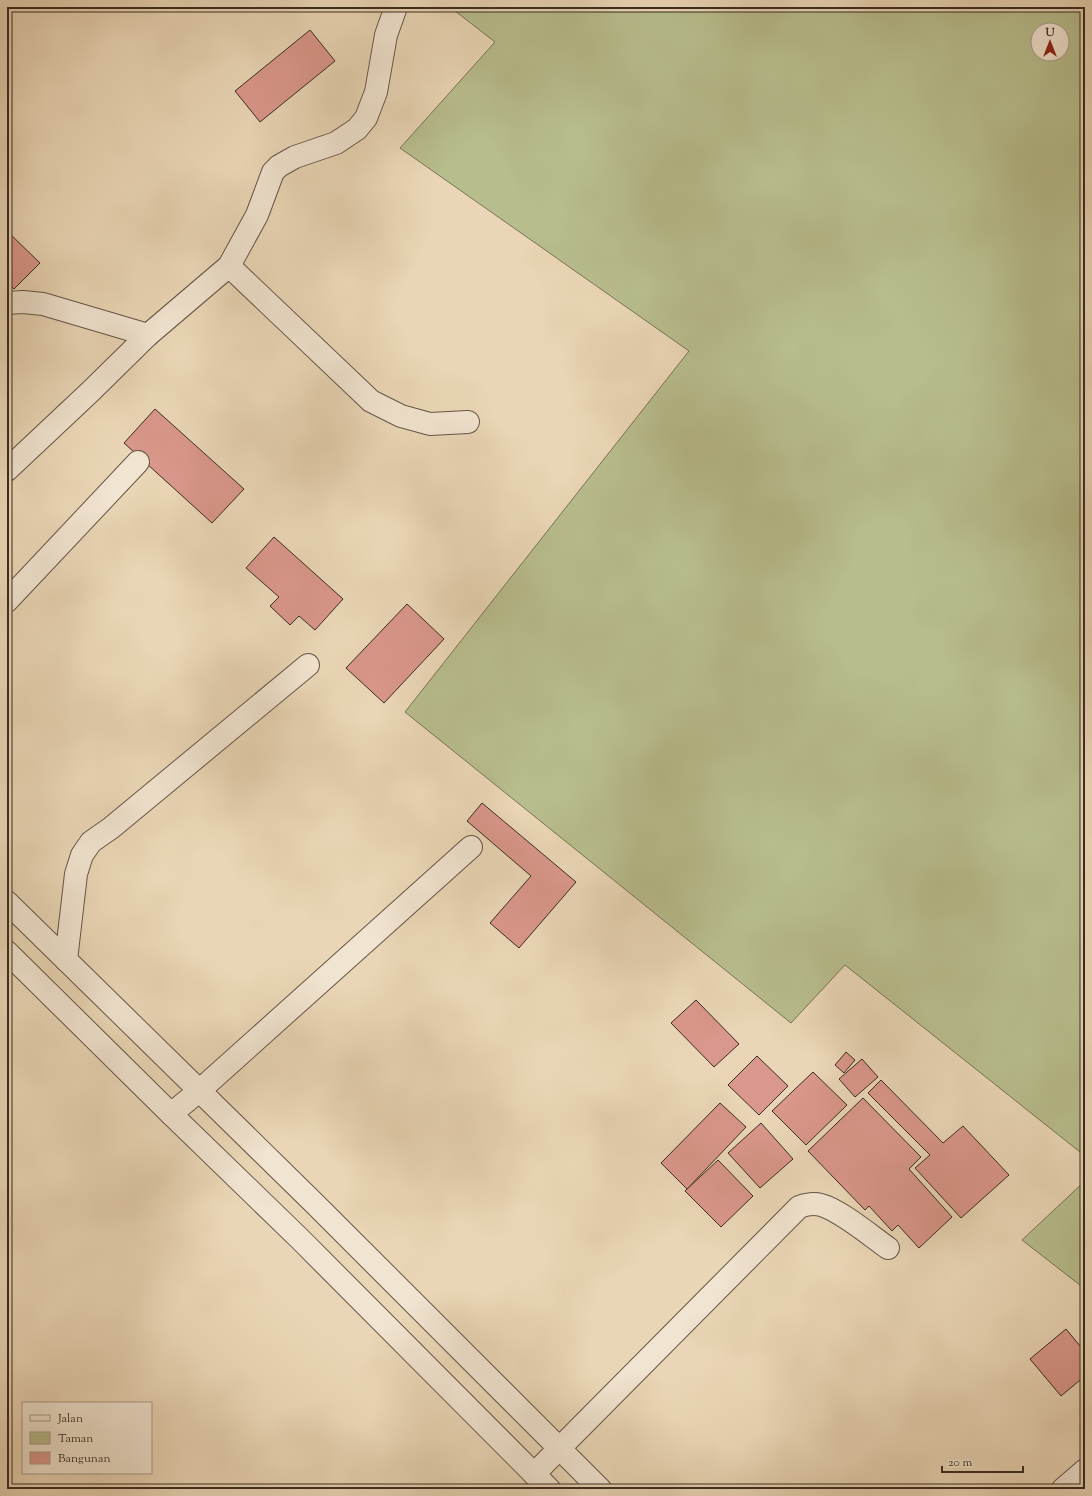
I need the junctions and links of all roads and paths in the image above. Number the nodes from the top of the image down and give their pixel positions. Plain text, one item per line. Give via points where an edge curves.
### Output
1 (396, 7) edge
2 (229, 266) junction
3 (7, 304) edge
4 (148, 335) junction
5 (468, 422) dead end
6 (138, 462) dead end
7 (7, 470) edge
8 (7, 601) edge
9 (308, 665) dead end
10 (471, 847) dead end
11 (7, 902) edge
12 (7, 952) edge
13 (66, 960) junction
14 (199, 1091) junction
15 (171, 1114) junction
16 (888, 1248) dead end
17 (560, 1448) junction
18 (1085, 1470) edge
19 (541, 1482) edge
20 (600, 1489) edge
21 (1064, 1489) edge

1 - 2 street via 386,35 376,92 366,118 358,129 336,143 295,157 273,172 257,215
2 - 4 street
2 - 5 street via 371,401 401,416 430,424
3 - 4 street via 42,304
4 - 7 street
6 - 8 street
9 - 13 street via 91,842 82,855 76,874
10 - 14 street
11 - 13 street
12 - 15 street
13 - 14 street
14 - 15 street
14 - 17 street
15 - 19 street via 300,1239
16 - 17 street via 836,1211 821,1205 808,1204 800,1207
17 - 19 street
17 - 20 street
18 - 21 street

